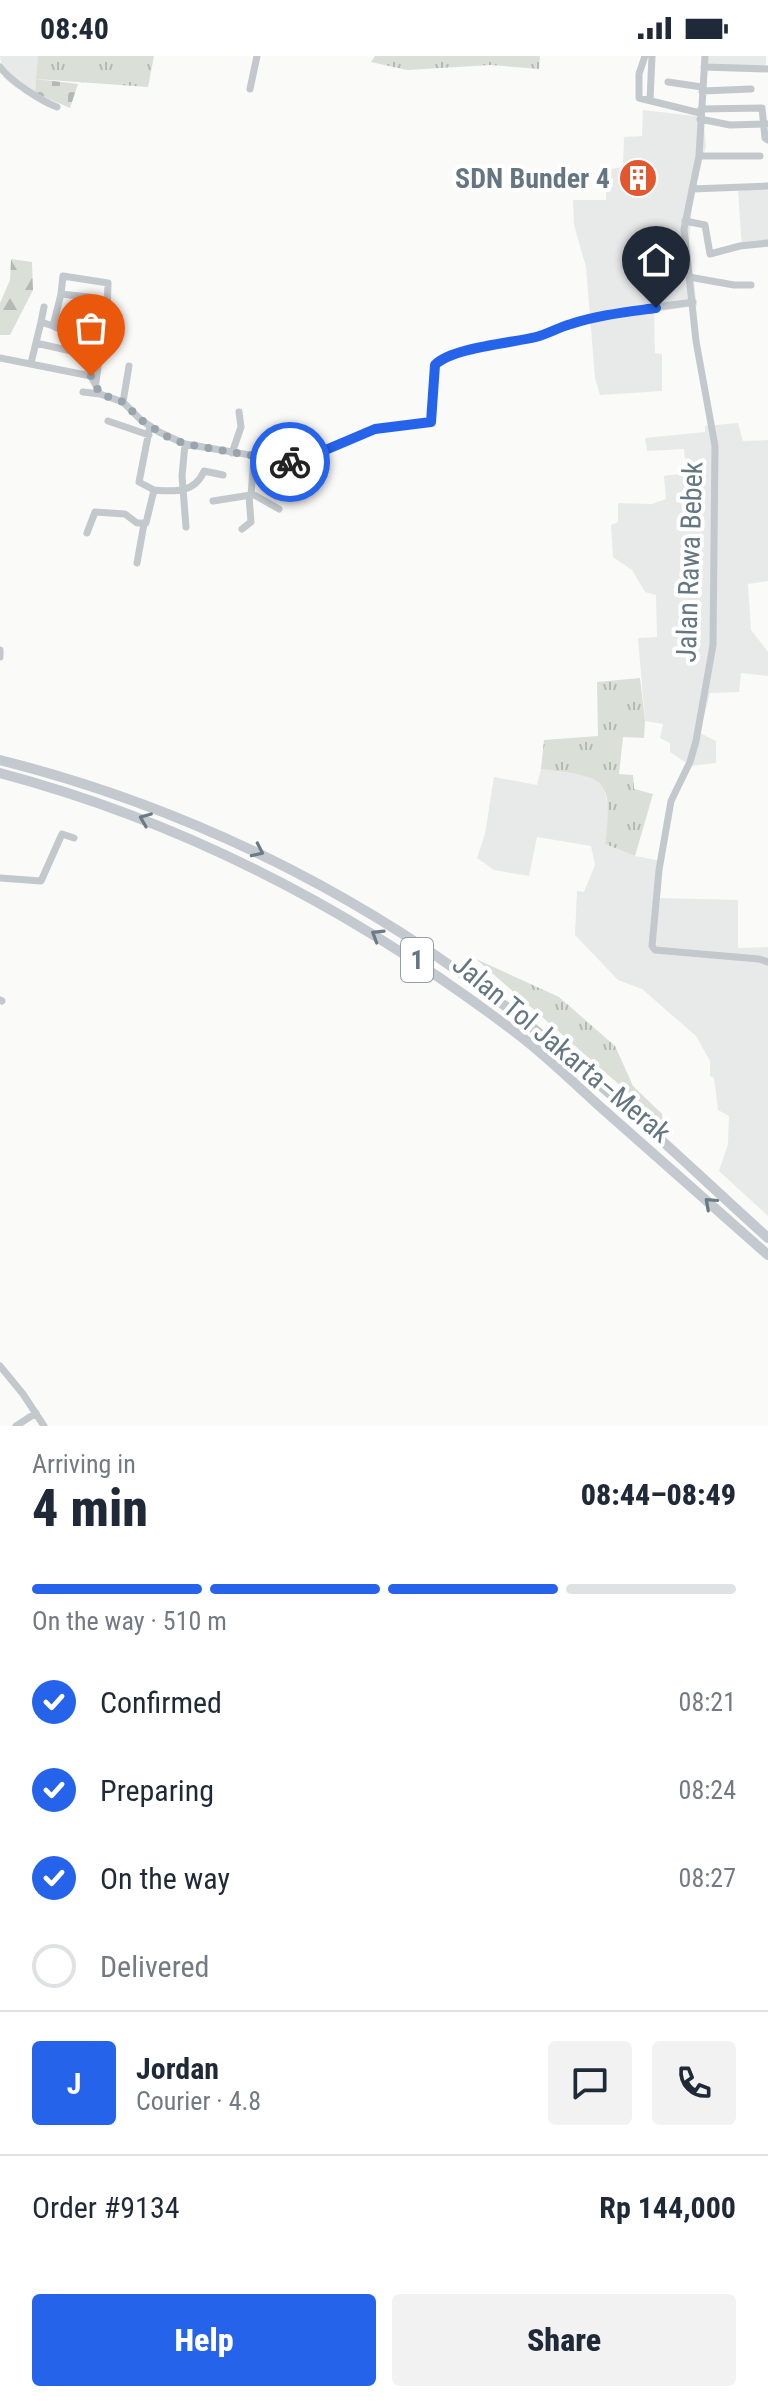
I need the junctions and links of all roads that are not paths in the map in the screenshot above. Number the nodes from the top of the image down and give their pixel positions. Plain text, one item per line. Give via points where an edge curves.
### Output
1 (257, 56) edge
2 (645, 56) edge
3 (652, 56) edge
4 (705, 56) edge
5 (0, 67) edge
6 (704, 67) junction
7 (768, 69) edge
8 (668, 82) dead end
9 (250, 89) dead end
10 (702, 89) junction
11 (650, 100) junction
12 (57, 107) dead end
13 (743, 109) junction
14 (700, 114) junction
15 (766, 124) edge
16 (768, 140) edge
17 (699, 156) junction
18 (760, 156) dead end
19 (768, 186) edge
20 (692, 189) junction
21 (685, 221) junction
22 (768, 243) edge
23 (52, 275) dead end
24 (63, 276) junction
25 (689, 277) junction
26 (751, 285) dead end
27 (61, 294) junction
28 (89, 297) dead end
29 (693, 302) junction
30 (44, 307) dead end
31 (41, 322) junction
32 (53, 326) junction
33 (99, 331) junction
34 (36, 343) junction
35 (52, 347) junction
36 (80, 353) dead end
37 (0, 358) edge
38 (31, 363) junction
39 (48, 366) junction
40 (129, 366) dead end
41 (96, 383) junction
42 (83, 392) dead end
43 (100, 394) junction
44 (123, 402) junction
45 (239, 412) dead end
46 (108, 421) dead end
47 (150, 426) junction
48 (149, 435) junction
49 (185, 444) junction
50 (232, 453) junction
51 (254, 457) junction
52 (309, 457) junction
53 (291, 462) junction
54 (223, 475) dead end
55 (254, 479) junction
56 (312, 487) dead end
57 (154, 490) junction
58 (182, 492) junction
59 (250, 494) junction
60 (213, 501) dead end
61 (279, 509) dead end
62 (144, 524) junction
63 (186, 527) dead end
64 (242, 529) dead end
65 (87, 533) dead end
66 (137, 563) dead end
67 (0, 650) edge
68 (0, 657) edge
69 (0, 760) edge
70 (0, 773) edge
71 (74, 838) dead end
72 (0, 878) edge
73 (768, 962) edge
74 (768, 1238) edge
75 (768, 1255) edge
76 (0, 1366) edge
77 (36, 1413) junction
78 (16, 1426) edge
79 (44, 1426) edge

1 - 9 street
2 - 11 street via 639,97
3 - 11 street
4 - 6 street, Jalan Rawa Bebek
5 - 12 street
6 - 7 street
6 - 10 street, Jalan Rawa Bebek
8 - 10 street
10 - 13 street via 747,89
10 - 14 street, Jalan Rawa Bebek
11 - 14 street
13 - 14 street
13 - 15 street via 762,108
14 - 15 street via 730,125
14 - 17 street, Jalan Rawa Bebek
15 - 16 street
17 - 18 street
17 - 20 street, Jalan Rawa Bebek
19 - 20 street
20 - 21 street, Jalan Rawa Bebek
21 - 22 street via 705,225 710,254
21 - 25 street, Jalan Rawa Bebek
23 - 24 street
24 - 27 street
24 - 33 street via 108,283 107,316
25 - 26 street
25 - 29 street, Jalan Rawa Bebek
27 - 28 street
27 - 32 street
29 - 52 street via 598,317 439,361 431,422 375,429
29 - 73 street, Jalan Rawa Bebek via 715,446 713,645 691,759 671,801 652,946
30 - 31 street
31 - 32 street
31 - 34 street
32 - 33 street via 70,334 75,323
33 - 41 street
34 - 35 street
34 - 38 street
35 - 36 street
35 - 39 street
37 - 38 street
38 - 39 street
39 - 41 street via 87,375
40 - 44 street
41 - 43 street
42 - 43 street
43 - 44 street
44 - 47 street
45 - 50 street via 241,427
46 - 48 street
47 - 48 street
47 - 49 street
48 - 57 street via 139,483
49 - 50 street
49 - 58 street
50 - 51 street
51 - 53 street
51 - 55 street
52 - 53 street
52 - 56 street
53 - 55 street via 290,485
54 - 58 street via 204,471
55 - 59 street
57 - 58 street
57 - 62 street
58 - 63 street
59 - 60 street
59 - 61 street
59 - 64 street via 251,523
62 - 65 street via 125,514 95,512
62 - 66 street
67 - 68 street
69 -> 74 highway, Jalan Tol Jakarta–Merak / 1 via 131,798 208,829 360,907 552,1043
75 -> 70 highway, Jalan Tol Jakarta–Merak / 1 via 526,1041 412,957 272,876 188,837 129,812
71 - 72 street via 62,834 41,881
76 - 77 street
77 - 78 street
77 - 79 street

